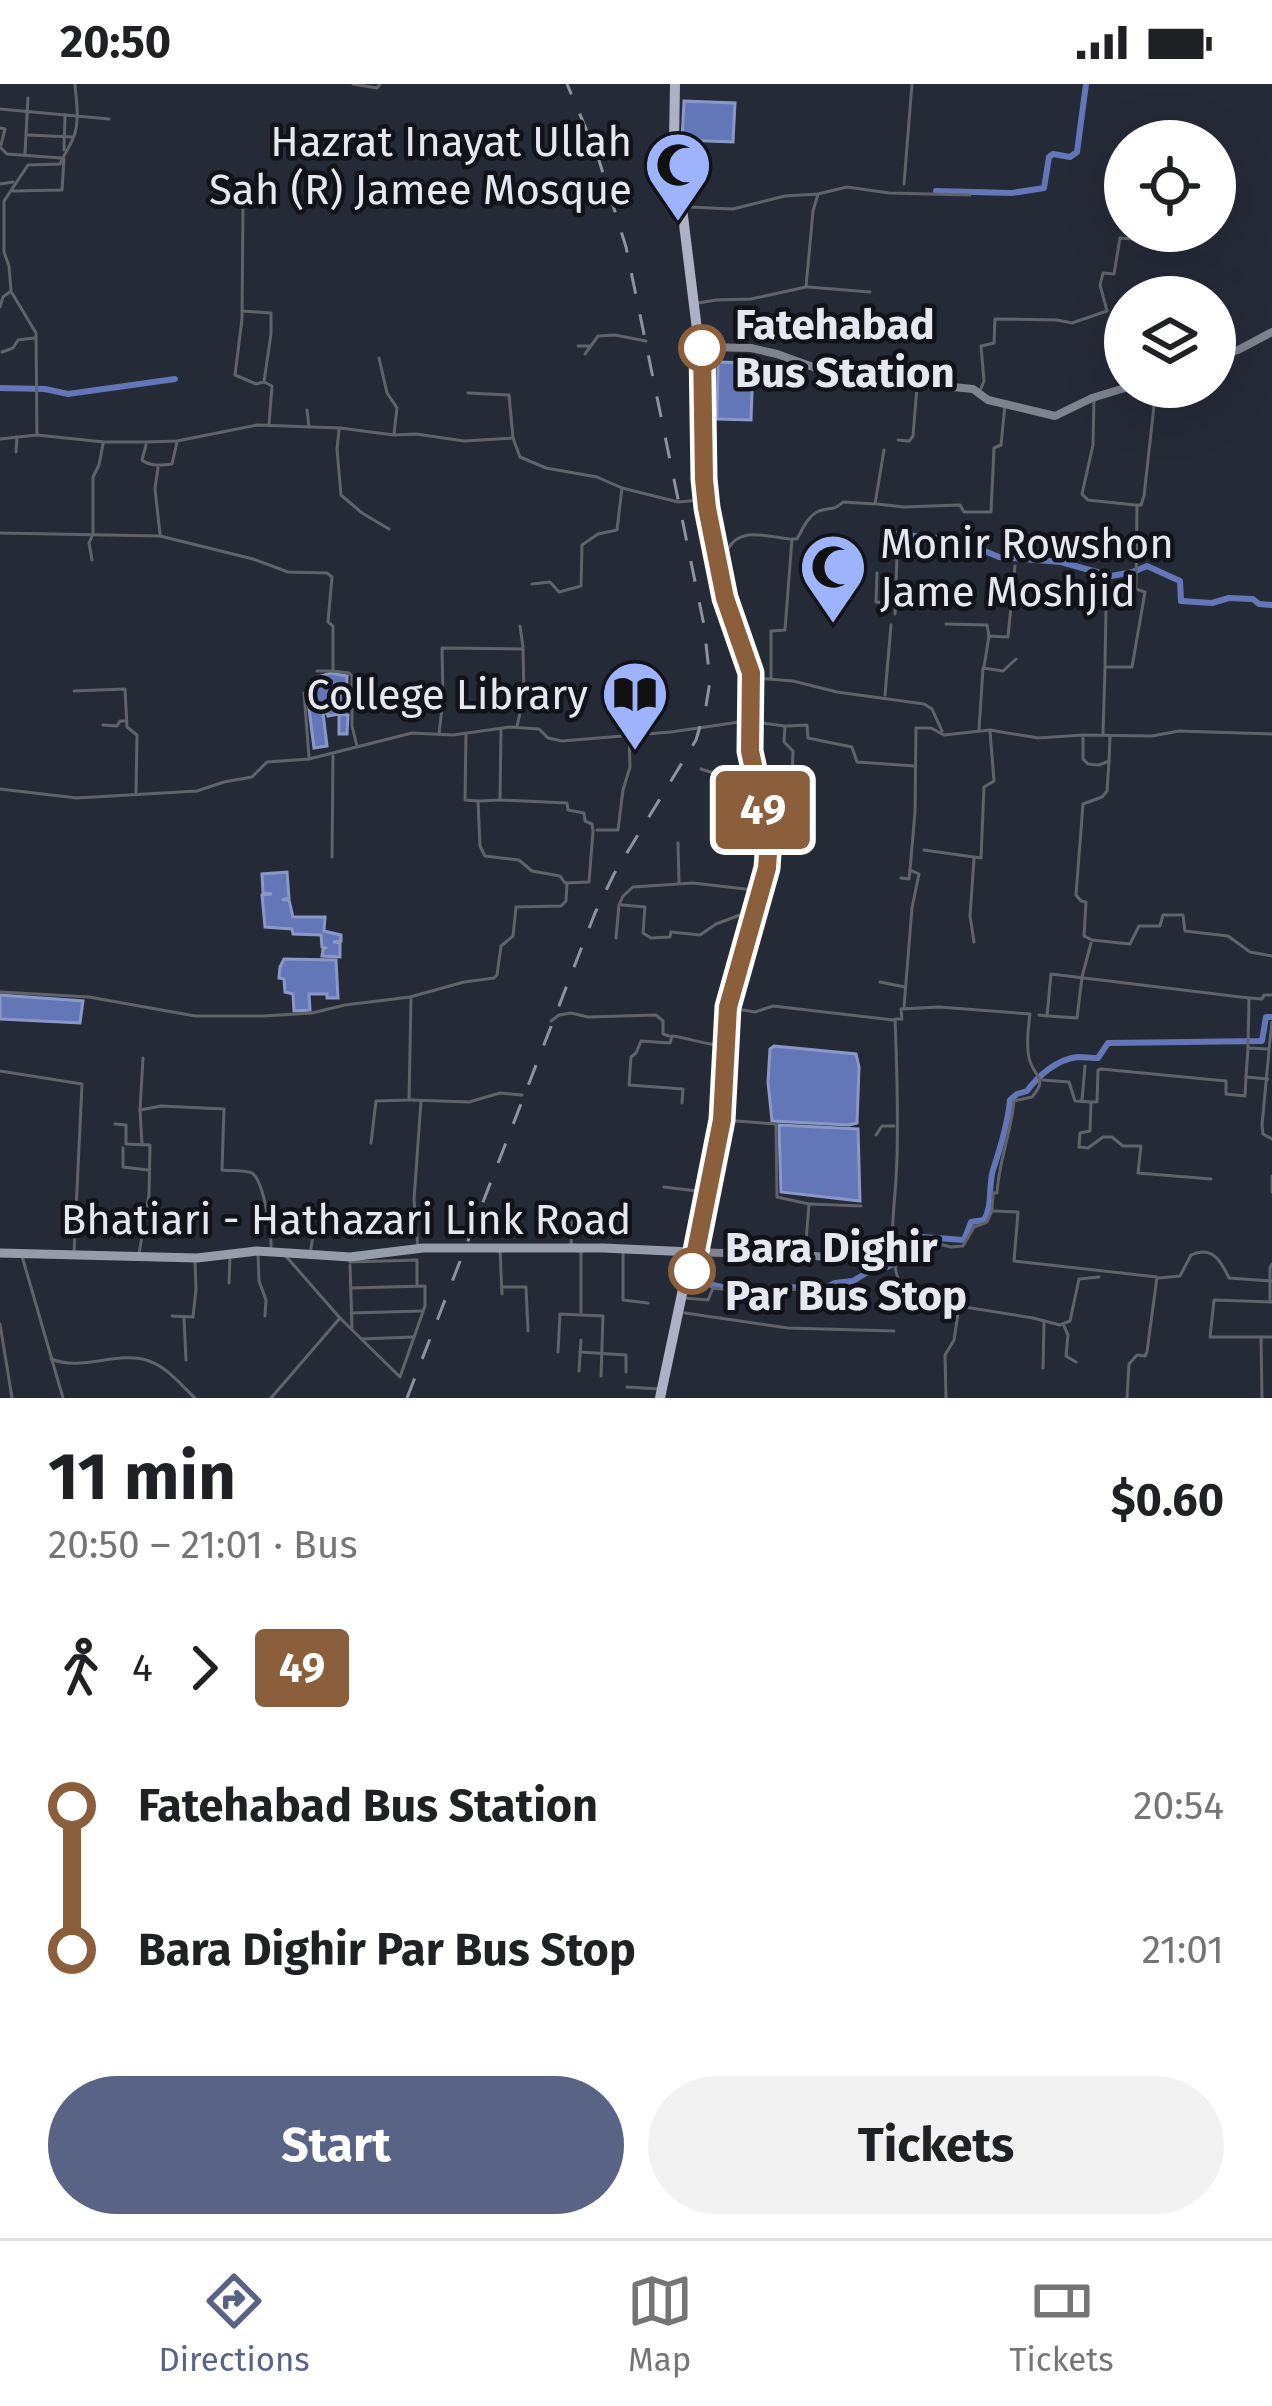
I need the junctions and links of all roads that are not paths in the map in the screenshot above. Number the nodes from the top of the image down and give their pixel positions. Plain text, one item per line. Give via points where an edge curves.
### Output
1 (75, 84) edge
2 (353, 84) edge
3 (380, 84) edge
4 (676, 84) edge
5 (912, 84) edge
6 (28, 98) dead end
7 (0, 109) edge
8 (27, 112) junction
9 (65, 116) junction
10 (77, 116) junction
11 (109, 118) dead end
12 (0, 128) edge
13 (26, 135) junction
14 (64, 137) junction
15 (74, 137) junction
16 (0, 146) edge
17 (25, 155) junction
18 (63, 156) junction
19 (15, 182) junction
20 (0, 184) edge
21 (904, 184) dead end
22 (240, 187) dead end
23 (9, 191) junction
24 (818, 194) junction
25 (970, 195) dead end
26 (686, 207) junction
27 (1118, 252) edge
28 (806, 287) junction
29 (11, 291) junction
30 (870, 292) dead end
31 (696, 304) junction
32 (0, 307) edge
33 (242, 311) junction
34 (1272, 332) edge
35 (36, 337) junction
36 (646, 341) dead end
37 (578, 346) dead end
38 (590, 346) junction
39 (701, 347) junction
40 (1236, 351) edge
41 (2, 352) edge
42 (585, 354) dead end
43 (379, 358) dead end
44 (264, 382) junction
45 (917, 385) junction
46 (468, 393) dead end
47 (979, 393) junction
48 (1104, 395) edge
49 (1094, 398) junction
50 (1005, 404) junction
51 (1154, 408) edge
52 (307, 410) dead end
53 (269, 426) junction
54 (309, 428) junction
55 (340, 428) junction
56 (37, 435) junction
57 (394, 435) junction
58 (17, 436) junction
59 (513, 438) junction
60 (0, 439) edge
61 (898, 440) dead end
62 (177, 441) junction
63 (104, 442) junction
64 (147, 442) junction
65 (884, 450) dead end
66 (16, 452) dead end
67 (158, 466) junction
68 (622, 488) junction
69 (703, 500) junction
70 (875, 504) junction
71 (1137, 505) junction
72 (389, 529) dead end
73 (0, 532) edge
74 (93, 534) junction
75 (160, 536) junction
76 (792, 539) junction
77 (713, 548) junction
78 (897, 555) dead end
79 (92, 560) dead end
80 (1015, 566) dead end
81 (877, 573) dead end
82 (532, 584) dead end
83 (897, 590) junction
84 (936, 592) dead end
85 (896, 603) junction
86 (1106, 607) dead end
87 (896, 614) dead end
88 (946, 624) dead end
89 (891, 625) dead end
90 (520, 626) dead end
91 (989, 636) junction
92 (523, 649) junction
93 (1016, 659) dead end
94 (1105, 667) junction
95 (983, 668) junction
96 (317, 671) dead end
97 (333, 671) junction
98 (752, 678) junction
99 (771, 679) junction
100 (74, 691) dead end
101 (304, 693) dead end
102 (609, 696) dead end
103 (885, 697) junction
104 (127, 721) junction
105 (748, 721) junction
106 (103, 725) dead end
107 (785, 726) junction
108 (501, 727) junction
109 (517, 728) junction
110 (990, 730) junction
111 (978, 731) junction
112 (466, 733) junction
113 (439, 734) junction
114 (1272, 734) edge
115 (944, 735) junction
116 (1083, 735) junction
117 (1102, 735) junction
118 (1110, 735) junction
119 (628, 736) junction
120 (358, 748) junction
121 (333, 754) junction
122 (309, 759) junction
123 (1109, 761) junction
124 (915, 766) junction
125 (701, 769) dead end
126 (792, 778) dead end
127 (753, 781) junction
128 (0, 790) edge
129 (136, 794) junction
130 (500, 800) junction
131 (478, 801) junction
132 (794, 818) dead end
133 (765, 819) junction
134 (593, 831) junction
135 (678, 843) dead end
136 (924, 850) dead end
137 (767, 851) junction
138 (332, 857) dead end
139 (974, 857) junction
140 (910, 871) junction
141 (901, 878) dead end
142 (568, 883) junction
143 (679, 884) junction
144 (759, 891) junction
145 (619, 905) junction
146 (749, 916) junction
147 (616, 938) dead end
148 (1092, 940) junction
149 (974, 942) dead end
150 (1272, 956) edge
151 (1082, 977) junction
152 (880, 982) dead end
153 (907, 987) junction
154 (0, 992) edge
155 (1272, 995) edge
156 (410, 998) junction
157 (1249, 998) junction
158 (728, 1007) junction
159 (904, 1009) junction
160 (1030, 1014) junction
161 (1040, 1015) dead end
162 (1047, 1016) junction
163 (895, 1019) junction
164 (551, 1021) dead end
165 (1272, 1022) edge
166 (672, 1036) junction
167 (721, 1045) junction
168 (1247, 1048) junction
169 (1269, 1049) junction
170 (142, 1058) dead end
171 (1085, 1066) dead end
172 (0, 1071) edge
173 (1246, 1077) junction
174 (1268, 1079) junction
175 (1041, 1080) junction
176 (1069, 1082) junction
177 (1084, 1083) junction
178 (522, 1095) dead end
179 (410, 1100) junction
180 (422, 1101) junction
181 (1082, 1102) junction
182 (1091, 1102) junction
183 (682, 1103) dead end
184 (140, 1110) junction
185 (722, 1120) junction
186 (115, 1124) dead end
187 (126, 1125) junction
188 (134, 1126) dead end
189 (896, 1126) junction
190 (876, 1136) dead end
191 (1272, 1139) edge
192 (371, 1143) dead end
193 (142, 1144) junction
194 (124, 1148) dead end
195 (150, 1171) junction
196 (1272, 1176) edge
197 (1211, 1179) dead end
198 (664, 1187) dead end
199 (705, 1192) junction
200 (1272, 1192) edge
201 (809, 1204) junction
202 (861, 1206) dead end
203 (569, 1210) dead end
204 (992, 1211) junction
205 (313, 1236) dead end
206 (500, 1247) junction
207 (576, 1248) junction
208 (623, 1248) junction
209 (418, 1249) junction
210 (257, 1251) junction
211 (277, 1252) junction
212 (694, 1252) junction
213 (0, 1253) edge
214 (230, 1254) junction
215 (22, 1255) junction
216 (74, 1255) junction
217 (138, 1256) junction
218 (309, 1256) junction
219 (805, 1256) junction
220 (195, 1258) junction
221 (350, 1259) junction
222 (894, 1262) junction
223 (1272, 1264) edge
224 (1099, 1277) dead end
225 (1157, 1277) junction
226 (1270, 1282) edge
227 (229, 1283) dead end
228 (417, 1286) junction
229 (351, 1288) junction
230 (819, 1290) dead end
231 (684, 1299) junction
232 (1271, 1302) edge
233 (648, 1303) dead end
234 (959, 1304) junction
235 (424, 1310) junction
236 (351, 1313) junction
237 (683, 1313) junction
238 (581, 1314) junction
239 (172, 1316) dead end
240 (265, 1316) dead end
241 (184, 1317) junction
242 (340, 1318) junction
243 (1044, 1322) junction
244 (0, 1324) edge
245 (1063, 1325) junction
246 (352, 1329) junction
247 (894, 1330) dead end
248 (528, 1331) dead end
249 (414, 1337) junction
250 (1261, 1337) junction
251 (1272, 1337) edge
252 (362, 1340) junction
253 (580, 1340) dead end
254 (559, 1352) dead end
255 (580, 1352) junction
256 (602, 1353) junction
257 (51, 1359) junction
258 (186, 1360) dead end
259 (1076, 1362) dead end
260 (1043, 1368) dead end
261 (579, 1371) dead end
262 (626, 1372) dead end
263 (601, 1376) dead end
264 (9, 1381) junction
265 (0, 1383) edge
266 (627, 1387) dead end
267 (662, 1395) edge
268 (12, 1398) edge
269 (62, 1398) edge
270 (194, 1398) edge
271 (271, 1398) edge
272 (946, 1398) edge
273 (1126, 1398) edge
274 (1262, 1398) edge

1 - 10 street
2 - 3 street
4 - 26 highway
4 - 69 highway via 674,143 702,383
5 - 21 street
6 - 8 street
7 - 8 street
8 - 9 street
8 - 13 street
9 - 10 street
9 - 14 street
10 - 11 street
10 - 15 street
12 - 16 street
13 - 14 street
13 - 17 street
14 - 15 street
14 - 18 street
15 - 18 street
16 - 17 street
17 - 18 street
18 - 19 street via 60,164 28,165
18 - 23 street via 62,190
19 - 20 street
19 - 23 street
22 - 33 street
23 - 29 street via 4,252
24 - 25 street via 847,187
24 - 26 street via 734,209
24 - 28 street
26 - 31 highway
27 - 47 street via 1114,274 1103,272 1100,285 1107,311 1072,323 995,320 994,343 981,346
28 - 30 street
28 - 31 street
29 - 32 street
29 - 35 street
31 - 39 highway
33 - 44 street via 235,375
33 - 44 street via 271,313
34 - 40 street
35 - 41 street
35 - 56 street
36 - 38 street via 606,335
37 - 38 street
38 - 42 street
39 - 45 street via 751,348 838,376
39 - 77 highway
43 - 57 street via 397,408
44 - 53 street via 272,386
45 - 47 street
45 - 61 street via 914,436
46 - 59 street via 509,395
47 - 50 street
48 - 49 street
49 - 50 street via 1055,416
49 - 71 street via 1082,494
50 - 70 street via 991,512
51 - 71 street
52 - 54 street
53 - 54 street
53 - 62 street
54 - 55 street
55 - 57 street
55 - 72 street via 341,495
56 - 58 street
56 - 63 street
57 - 59 street
58 - 60 street
58 - 66 street
59 - 68 street via 520,457
62 - 64 street
62 - 67 street via 172,464
63 - 64 street
63 - 74 street via 93,477
64 - 67 street via 142,460
65 - 70 street
67 - 75 street
68 - 69 street
68 - 82 street via 617,530 582,545 581,586 565,592 550,582
69 - 105 highway via 712,563 747,664
70 - 76 street via 843,502 819,512
71 - 94 street via 1136,589 1145,592 1132,667
73 - 74 street
74 - 75 street
74 - 79 street
75 - 97 street via 288,572 327,573
76 - 77 street via 742,535 728,549
76 - 99 street via 785,630 771,631
77 - 98 highway
78 - 83 street
80 - 91 street via 1008,637
81 - 85 street via 876,602
83 - 84 street
83 - 85 street
85 - 87 street
86 - 94 street
88 - 91 street via 987,625
89 - 103 street
90 - 92 street
91 - 95 street
92 - 109 street
92 - 113 street via 442,648
93 - 95 street via 1004,670
94 - 117 street
95 - 111 street
96 - 97 street
97 - 120 street via 352,676
98 - 99 street
98 - 105 highway
99 - 103 street
100 - 104 street via 125,689
101 - 122 street
102 - 119 street via 628,699
103 - 115 street via 928,706
104 - 106 street
104 - 129 street via 136,735
105 - 107 street
105 - 119 street
105 - 127 highway
105 - 133 highway
107 - 124 street via 807,725 808,739 852,747 857,762
107 - 126 street
108 - 109 street
108 - 112 street
108 - 130 street
109 - 119 street via 558,741
110 - 111 street
110 - 116 street
110 - 139 street via 994,782 984,787 981,858
111 - 115 street
112 - 113 street
112 - 131 street via 465,800
113 - 120 street
114 - 118 street
115 - 124 street via 916,728
116 - 117 street
116 - 123 street via 1088,764
117 - 118 street
118 - 123 street
119 - 134 street via 618,830
120 - 121 street
121 - 122 street
121 - 138 street
122 - 129 street via 267,762 252,777 197,791
123 - 148 street via 1107,791 1083,804 1076,895 1086,902 1082,932
124 - 140 street
125 - 127 street via 722,783
127 - 137 highway
128 - 129 street via 55,798
130 - 131 street
130 - 134 street via 567,803
131 - 142 street via 485,856 519,860
132 - 133 street
133 - 137 highway
134 - 142 street via 589,882
135 - 143 street
136 - 139 street
137 - 144 highway
139 - 149 street
140 - 141 street
140 - 153 street via 919,874
142 - 156 street via 561,907 516,907 494,978
143 - 144 street
143 - 145 street via 633,887
144 - 146 highway
144 - 158 highway
145 - 146 street via 645,907 643,933 650,938 700,935
145 - 147 street
146 - 167 highway
148 - 150 street via 1130,944 1139,926 1183,915 1185,931 1228,936
148 - 151 street
151 - 157 street
151 - 162 street via 1077,1018
151 - 162 street via 1051,974
152 - 153 street
153 - 159 street
154 - 156 street via 195,1016 312,1013
155 - 157 street
156 - 179 street
157 - 168 street
158 - 163 street
158 - 185 highway
159 - 160 street
159 - 163 street
160 - 162 street
160 - 175 street via 1028,1056
161 - 162 street
163 - 189 street
164 - 166 street via 571,1012 656,1015
165 - 169 street
166 - 167 street
166 - 183 street via 640,1041 629,1085 682,1089
167 - 199 highway via 719,1119
168 - 169 street
168 - 173 street
169 - 174 street
170 - 184 street
171 - 177 street
172 - 216 street via 82,1084
173 - 174 street
173 - 182 street via 1245,1096 1226,1094 1226,1082 1101,1069
174 - 191 street via 1263,1134
175 - 176 street
175 - 204 street via 1033,1097 1014,1102
176 - 177 street
176 - 181 street via 1073,1100
177 - 181 street
178 - 180 street
179 - 180 street
179 - 192 street via 376,1101
180 - 209 street
181 - 182 street
182 - 197 street via 1090,1131 1080,1133 1079,1147 1112,1138 1141,1146 1138,1173
184 - 193 street
184 - 211 street via 224,1109 221,1170 255,1177
185 - 201 street via 776,1124 777,1197
185 - 212 highway
186 - 187 street
187 - 188 street
187 - 193 street via 126,1144
189 - 190 street via 882,1126
189 - 222 street
193 - 195 street via 150,1144
194 - 195 street via 123,1167
195 - 217 street
196 - 200 street
198 - 199 street
199 - 212 highway
201 - 202 street
201 - 219 street
203 - 207 street
204 - 222 street via 963,1246 926,1241 917,1255
204 - 225 street via 1018,1211 1014,1262
205 - 218 street
206 - 207 main road, Bhatiari - Hathazari Link Road
206 - 209 main road, Bhatiari - Hathazari Link Road
206 - 248 street via 502,1291 526,1288
207 - 208 main road, Bhatiari - Hathazari Link Road
207 - 238 street
208 - 212 main road, Bhatiari - Hathazari Link Road
208 - 233 street via 623,1300
209 - 221 main road, Bhatiari - Hathazari Link Road
210 - 211 main road, Bhatiari - Hathazari Link Road
210 - 214 main road, Bhatiari - Hathazari Link Road
210 - 240 street
211 - 218 main road, Bhatiari - Hathazari Link Road
211 - 242 street
212 - 219 street
212 - 231 highway
213 - 215 main road, Bhatiari - Hathazari Link Road
214 - 220 main road, Bhatiari - Hathazari Link Road
214 - 227 street
215 - 216 main road, Bhatiari - Hathazari Link Road
215 - 257 street
216 - 217 main road, Bhatiari - Hathazari Link Road
217 - 220 main road, Bhatiari - Hathazari Link Road
218 - 221 main road, Bhatiari - Hathazari Link Road
219 - 222 street
220 - 241 street via 193,1317
221 - 228 street via 417,1260
221 - 229 street
222 - 234 street via 908,1298
223 - 226 street
224 - 245 street via 1079,1279
225 - 226 street via 1180,1276 1201,1251 1221,1260 1228,1278
225 - 273 street via 1147,1352 1129,1364
226 - 232 street
228 - 229 street
228 - 235 street via 424,1286
229 - 236 street
230 - 231 street via 713,1288 709,1300
231 - 237 highway
231 - 267 highway
232 - 250 street via 1214,1300 1210,1337
234 - 243 street
234 - 272 street via 945,1355
235 - 236 street
235 - 249 street
236 - 246 street
237 - 247 street via 788,1328
237 - 267 highway
238 - 254 street via 560,1315
238 - 256 street via 603,1316
239 - 241 street
241 - 258 street
242 - 246 street
242 - 271 street
243 - 245 street
243 - 260 street
244 - 264 street
245 - 259 street via 1066,1356
246 - 252 street
249 - 252 street
249 - 252 street via 400,1378
250 - 251 street
250 - 274 street
253 - 255 street
255 - 256 street
255 - 261 street
256 - 262 street via 627,1356
256 - 263 street
257 - 269 street
257 - 270 street via 146,1359
264 - 265 street
264 - 268 street
266 - 267 street

